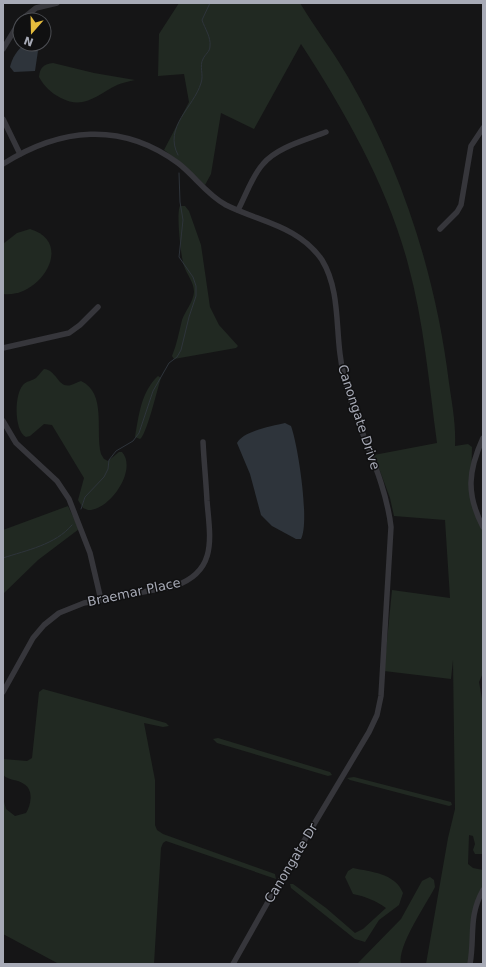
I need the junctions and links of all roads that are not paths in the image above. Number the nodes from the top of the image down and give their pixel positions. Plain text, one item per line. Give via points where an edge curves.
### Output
1 (57, 3) edge
2 (31, 12) edge
3 (12, 34) edge
4 (3, 49) edge
5 (3, 119) edge
6 (483, 128) edge
7 (326, 132) dead end
8 (20, 154) junction
9 (3, 164) edge
10 (238, 210) junction
11 (440, 229) dead end
12 (98, 307) dead end
13 (3, 348) edge
14 (3, 421) edge
15 (483, 438) edge
16 (202, 442) dead end
17 (483, 526) edge
18 (102, 600) junction
19 (3, 692) edge
20 (350, 764) joint
21 (483, 890) edge
22 (233, 964) edge
23 (470, 964) edge

1 - 2 street via 36,8
3 - 4 street
5 - 8 street
6 - 11 street via 469,153 461,205
7 - 10 street via 269,157 260,168
8 - 9 street, Canongate Drive
8 - 10 street, Canongate Drive via 42,143 76,135 100,134 125,138 148,146 172,159 213,197
10 - 20 street, Canongate Drive via 297,235 312,248 325,266 333,290 343,374 389,513 391,535 381,696 372,726
12 - 13 street via 69,333
14 - 18 street via 16,443 57,481 69,500 90,553
15 - 17 street via 471,473 474,504
16 - 18 street, Braemar Place via 211,539 209,553 202,566 193,577 175,586
18 - 19 street, Braemar Place via 72,606 44,625 33,638
20 - 22 street, Canongate Dr
21 - 23 street via 473,916

